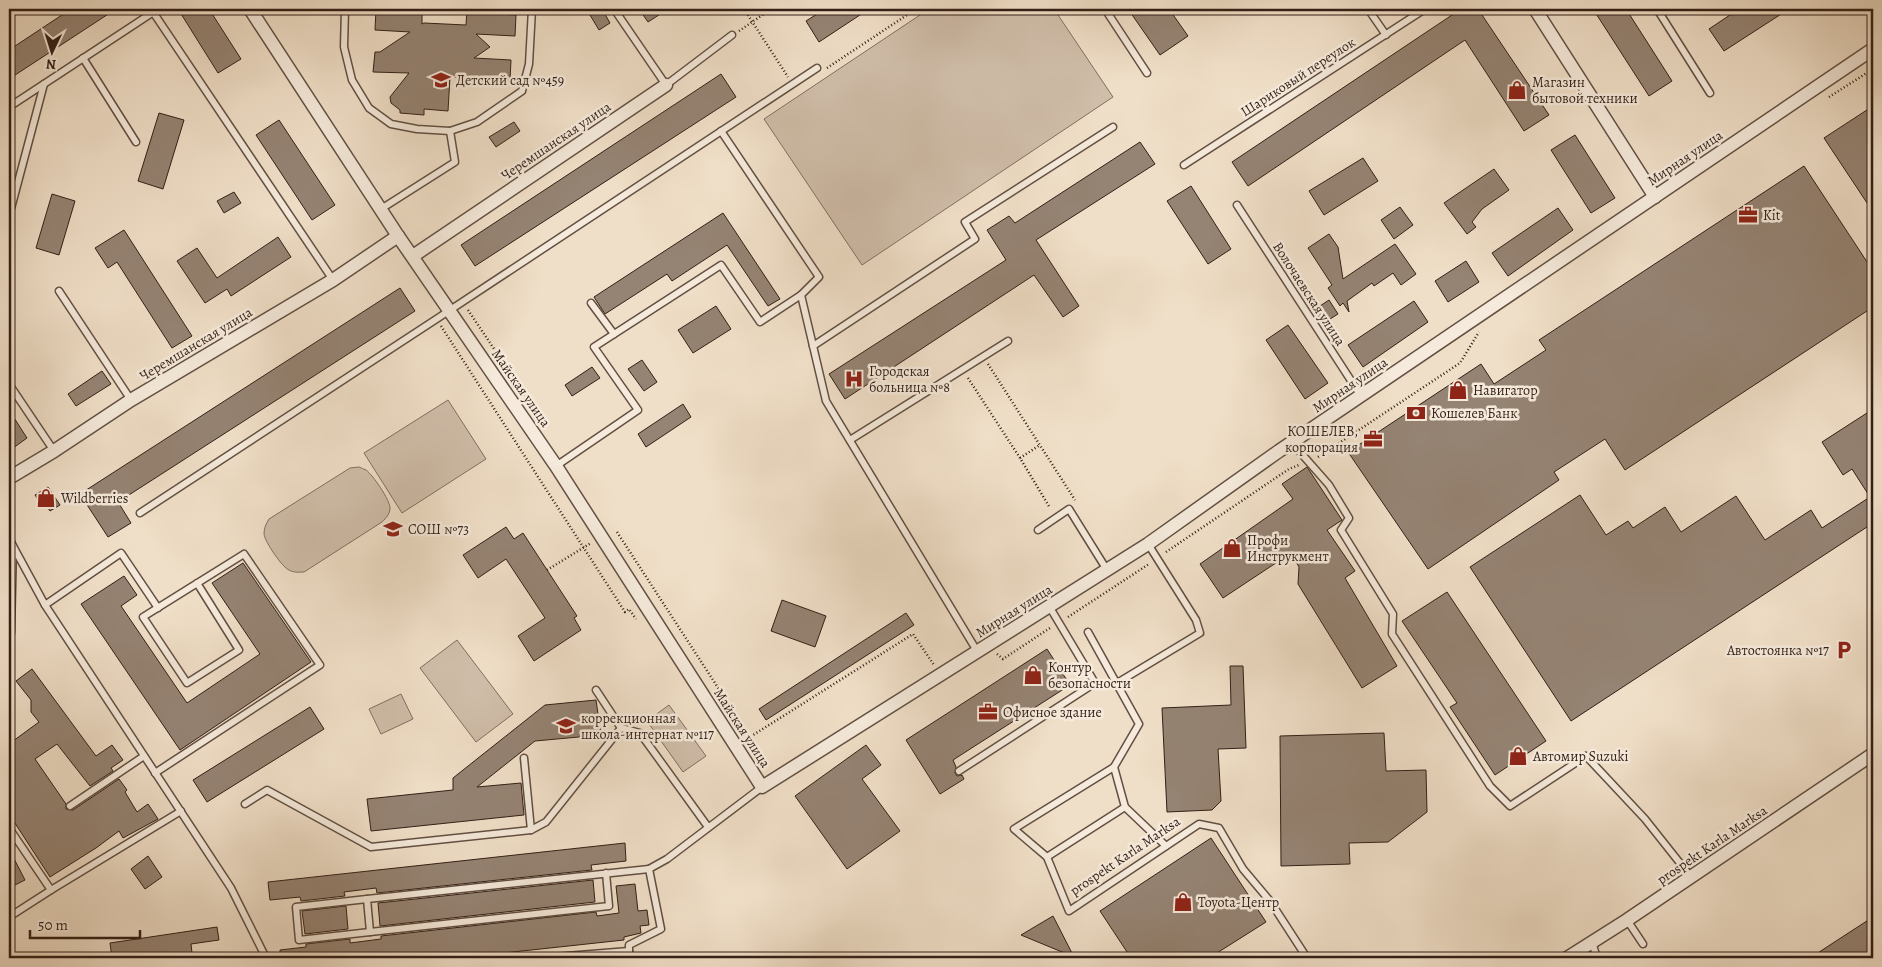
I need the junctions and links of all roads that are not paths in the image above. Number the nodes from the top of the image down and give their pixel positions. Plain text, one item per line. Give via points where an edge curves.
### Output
1 (250, 9) edge
2 (345, 9) edge
3 (532, 9) edge
4 (614, 9) edge
5 (1105, 9) edge
6 (1368, 9) edge
7 (1425, 9) edge
8 (1535, 9) edge
9 (1657, 9) edge
10 (156, 10) edge
11 (732, 35) road end
12 (1386, 35) junction
13 (1873, 49) edge
14 (83, 58) junction
15 (817, 68) dead end
16 (1147, 72) dead end
17 (44, 84) junction
18 (666, 85) junction
19 (1710, 93) dead end
20 (9, 107) edge
21 (1114, 127) dead end
22 (450, 131) junction
23 (721, 131) junction
24 (136, 142) dead end
25 (1184, 165) dead end
26 (1655, 197) junction
27 (1237, 205) dead end
28 (381, 210) junction
29 (9, 216) edge
30 (398, 236) junction
31 (413, 256) junction
32 (333, 280) junction
33 (59, 292) dead end
34 (801, 296) junction
35 (591, 303) dead end
36 (449, 311) junction
37 (614, 334) junction
38 (1008, 341) dead end
39 (813, 346) junction
40 (9, 384) edge
41 (1361, 396) junction
42 (131, 400) junction
43 (850, 440) junction
44 (1292, 443) junction
45 (54, 451) junction
46 (556, 466) junction
47 (9, 478) edge
48 (140, 513) dead end
49 (1038, 530) dead end
50 (9, 537) edge
51 (1148, 544) junction
52 (13, 546) junction
53 (1107, 570) junction
54 (197, 583) junction
55 (45, 605) junction
56 (1049, 606) junction
57 (158, 608) junction
58 (1088, 632) dead end
59 (9, 646) edge
60 (977, 651) junction
61 (1117, 683) junction
62 (596, 690) dead end
63 (620, 728) junction
64 (1873, 754) edge
65 (144, 756) junction
66 (524, 758) dead end
67 (1114, 767) junction
68 (959, 772) dead end
69 (155, 773) junction
70 (762, 787) junction
71 (244, 804) dead end
72 (70, 806) dead end
73 (1125, 807) junction
74 (181, 811) junction
75 (9, 828) edge
76 (708, 828) junction
77 (532, 830) junction
78 (1166, 846) junction
79 (1047, 856) junction
80 (649, 869) junction
81 (606, 873) junction
82 (1691, 877) junction
83 (51, 890) junction
84 (367, 900) junction
85 (9, 917) edge
86 (1627, 920) junction
87 (370, 932) junction
88 (1592, 942) junction
89 (1643, 944) dead end
90 (629, 951) junction
91 (266, 958) edge
92 (541, 958) edge
93 (630, 958) edge
94 (1307, 958) edge
95 (1567, 958) edge
96 (1598, 958) edge

1 - 28 street, Майская улица
2 - 22 lane via 344,47 352,80 370,108 391,124
3 - 22 lane via 529,64 522,91 477,122
4 - 18 lane
5 - 16 lane
6 - 12 lane
7 - 12 lane, Шариковый переулок
8 - 26 street
9 - 19 lane
10 - 14 lane
10 - 32 lane
11 - 18 lane
12 - 25 lane, Шариковый переулок
13 - 26 street, Мирная улица
14 - 17 lane
14 - 24 lane
15 - 23 lane
17 - 20 lane
17 - 29 lane
18 - 31 street, Черемшанская улица
21 - 39 lane via 965,222 975,239
22 - 28 lane via 455,162
23 - 34 lane via 819,277
23 - 36 lane
26 - 41 street, Мирная улица
27 - 41 lane, Волочаевская улица
28 - 30 street, Майская улица
30 - 31 street, Майская улица
30 - 32 street, Черемшанская улица
31 - 36 street, Майская улица
32 - 42 street, Черемшанская улица
33 - 42 lane
34 - 37 lane via 760,322 721,265
34 - 39 lane
35 - 37 lane
36 - 46 street, Майская улица
36 - 48 lane
37 - 46 lane via 594,346 638,410
38 - 43 lane
39 - 43 lane via 826,401
40 - 45 lane
41 - 44 street, Мирная улица
42 - 45 street, Черемшанская улица
43 - 60 lane
44 - 51 street, Мирная улица
44 - 82 lane via 1329,485 1350,518 1341,530 1393,614 1392,634 1490,786 1510,806 1586,756 1645,819
45 - 47 street, Черемшанская улица
46 - 70 street, Майская улица
49 - 53 lane via 1069,510
50 - 52 lane
51 - 53 street, Мирная улица
51 - 61 lane via 1196,620 1200,633
52 - 55 lane
52 - 59 lane
53 - 56 street, Мирная улица
54 - 57 lane
54 - 57 lane via 239,650 187,683 144,617
54 - 69 lane via 244,554 320,666
55 - 57 lane via 121,554
55 - 65 lane
56 - 60 street, Мирная улица
56 - 68 lane via 1096,683
58 - 61 lane
60 - 70 street, Мирная улица
61 - 67 lane via 1139,724
62 - 63 lane
63 - 76 lane via 640,733
63 - 77 lane via 546,822
64 - 82 street, prospekt Karla Marksa
65 - 69 lane
65 - 72 lane
66 - 77 lane
67 - 73 lane
67 - 79 lane via 1014,829
69 - 74 lane
70 - 76 lane
71 - 77 lane via 267,790 371,847
73 - 78 lane
73 - 79 lane
74 - 83 lane
74 - 91 lane via 231,888
75 - 83 lane
76 - 80 lane
78 - 79 lane, prospekt Karla Marksa via 1069,911
78 - 94 lane, prospekt Karla Marksa via 1199,824 1219,828 1243,869 1270,901
80 - 81 lane
80 - 90 lane via 661,929 629,945
81 - 84 lane
81 - 87 lane via 609,906
82 - 86 street, prospekt Karla Marksa
83 - 85 lane
84 - 87 lane
84 - 87 lane via 296,907 300,940
86 - 88 street, prospekt Karla Marksa
86 - 89 lane
88 - 95 street, prospekt Karla Marksa
88 - 96 lane
90 - 92 lane
90 - 93 lane

